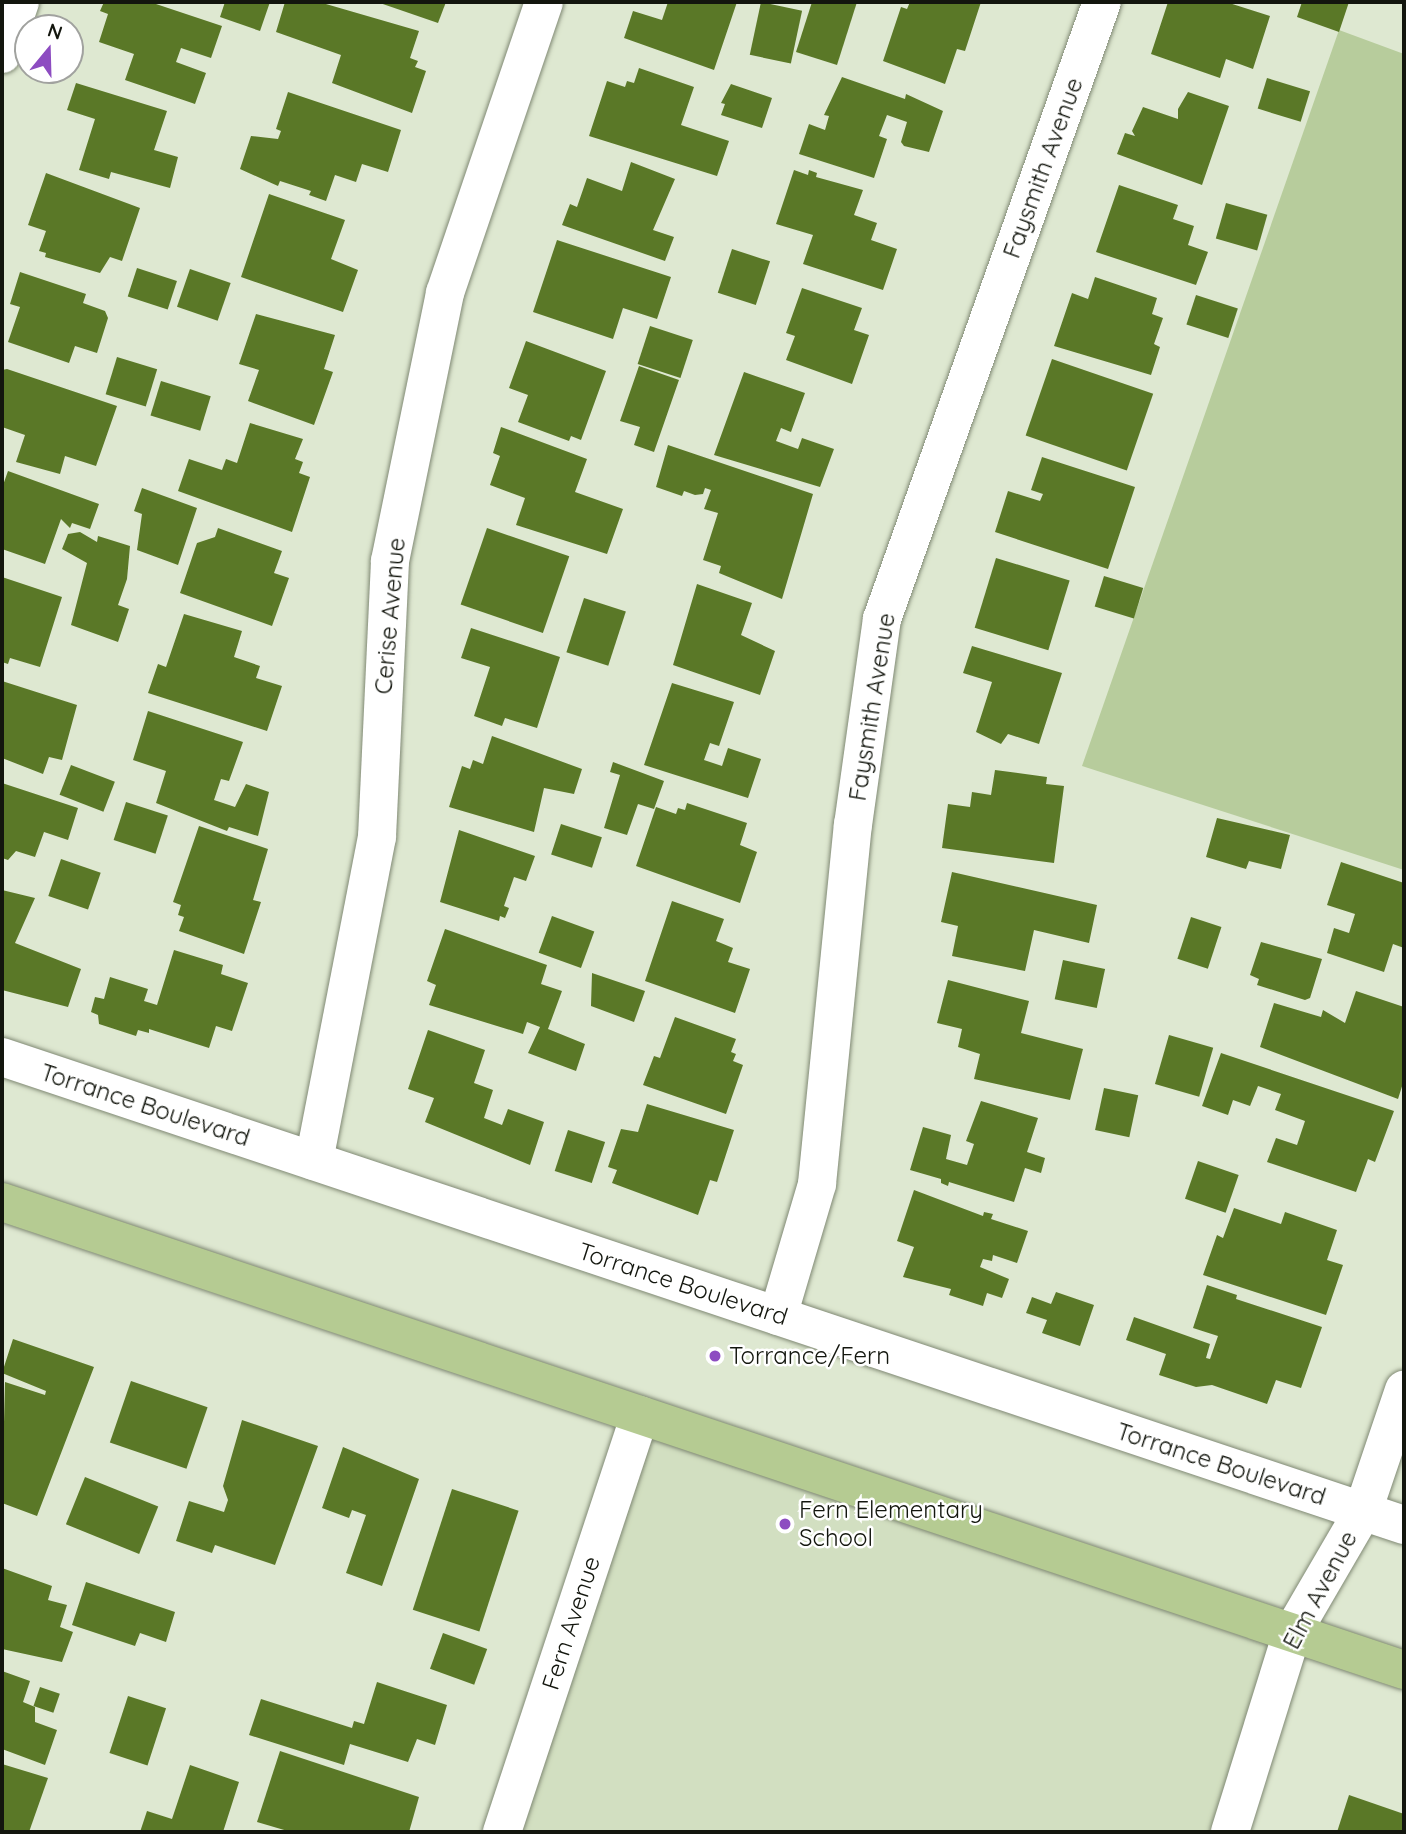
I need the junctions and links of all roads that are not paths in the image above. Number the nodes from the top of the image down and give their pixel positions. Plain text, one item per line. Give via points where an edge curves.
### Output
1 (20, 2) edge
2 (544, 2) edge
3 (1102, 2) edge
4 (2, 54) edge
5 (2, 1057) edge
6 (314, 1161) junction
7 (2, 1202) edge
8 (778, 1316) junction
9 (1404, 1391) edge
10 (640, 1415) junction
11 (1363, 1511) junction
12 (1404, 1525) edge
13 (1292, 1633) junction
14 (1404, 1670) edge
15 (502, 1832) edge
16 (1230, 1832) edge

1 - 4 street
2 - 6 street, Cerise Avenue via 445,293 390,561 377,837
3 - 8 street, Faysmith Avenue via 882,619 853,825 817,1184
5 - 6 street, Torrance Boulevard
6 - 8 street, Torrance Boulevard
7 - 10 main road
8 - 11 street, Torrance Boulevard
9 - 11 street, Elm Avenue
10 - 13 main road
10 - 15 street, Fern Avenue
11 - 12 street, Torrance Boulevard
11 - 13 street, Elm Avenue
13 - 14 main road
13 - 16 street, Elm Avenue

